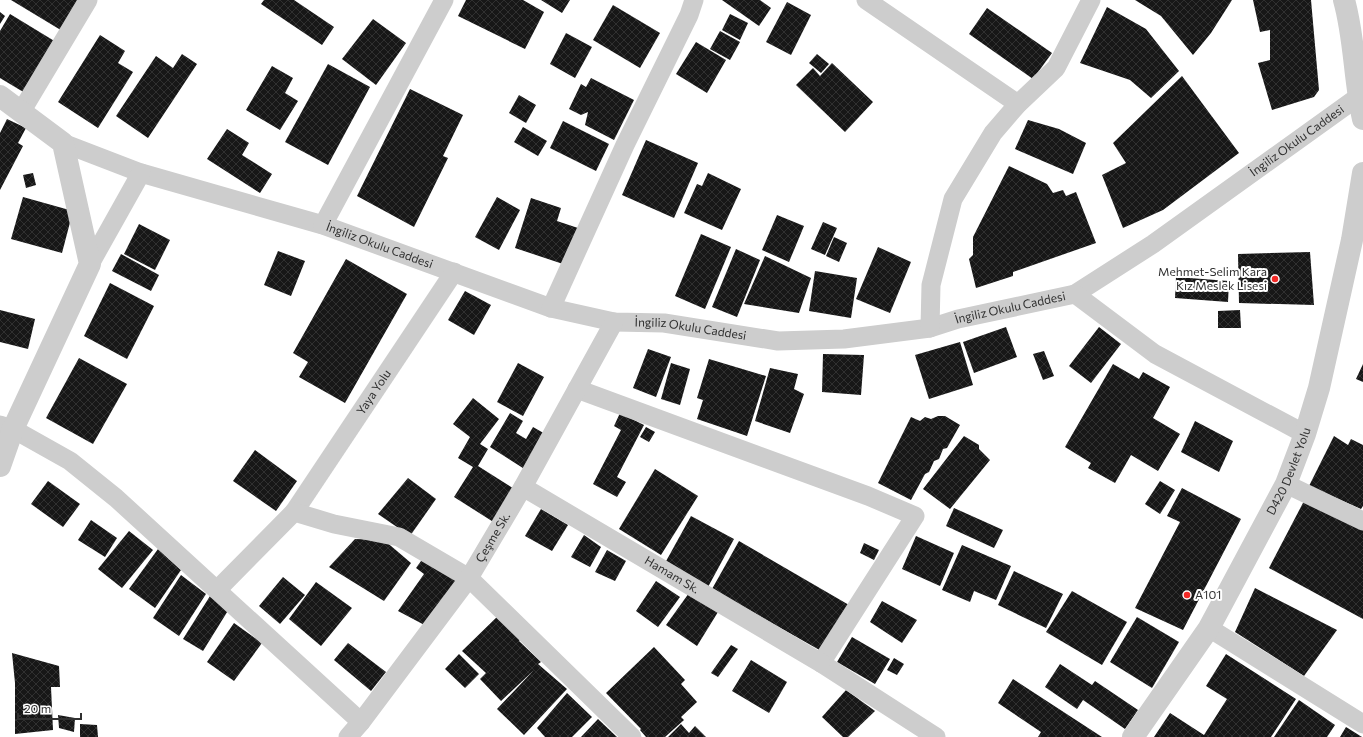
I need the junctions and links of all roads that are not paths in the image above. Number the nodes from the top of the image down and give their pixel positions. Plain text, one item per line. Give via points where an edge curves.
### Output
1 (88, 0) edge
2 (444, 0) edge
3 (694, 0) edge
4 (866, 0) edge
5 (1091, 0) edge
6 (1344, 0) edge
7 (0, 96) edge
8 (1358, 97) junction
9 (1018, 104) junction
10 (21, 112) junction
11 (1363, 119) edge
12 (63, 143) junction
13 (141, 173) junction
14 (1363, 173) edge
15 (323, 224) junction
16 (90, 264) junction
17 (454, 272) junction
18 (1075, 294) junction
19 (551, 308) junction
20 (614, 322) junction
21 (930, 328) junction
22 (577, 389) junction
23 (6, 427) edge
24 (1305, 434) junction
25 (0, 466) edge
26 (1286, 484) junction
27 (523, 487) junction
28 (294, 512) junction
29 (1363, 521) edge
30 (468, 578) junction
31 (217, 590) junction
32 (1209, 628) junction
33 (821, 663) junction
34 (361, 722) junction
35 (1363, 724) edge
36 (348, 737) edge
37 (632, 737) edge
38 (936, 737) edge
39 (1133, 737) edge

1 - 10 street
2 - 15 street
3 - 19 street
4 - 9 street
5 - 9 street via 1056,68
6 - 8 street via 1349,17
7 - 10 street, İngiliz Okulu Caddesi
8 - 11 street
8 - 18 street, İngiliz Okulu Caddesi via 1153,244
9 - 21 street via 993,133 953,199 931,285
10 - 12 street, İngiliz Okulu Caddesi
12 - 13 street, İngiliz Okulu Caddesi
12 - 16 street
13 - 15 street, İngiliz Okulu Caddesi
13 - 16 street
14 - 24 street, D420 Devlet Yolu via 1351,248 1319,388
15 - 17 street, İngiliz Okulu Caddesi
16 - 23 street
17 - 19 street, İngiliz Okulu Caddesi
17 - 28 street, Yaya Yolu
18 - 21 street, İngiliz Okulu Caddesi via 958,319
18 - 24 street via 1155,354
19 - 20 street, İngiliz Okulu Caddesi
20 - 21 street, İngiliz Okulu Caddesi via 664,323 778,341 844,339
20 - 22 street, Çeşme Sk.
22 - 27 street, Çeşme Sk.
22 - 33 street via 868,496 915,516
23 - 25 street
23 - 31 street via 70,461 116,498
24 - 26 street, D420 Devlet Yolu
26 - 29 street
26 - 32 street, D420 Devlet Yolu
27 - 30 street, Çeşme Sk.
27 - 33 street, Hamam Sk.
28 - 30 street via 334,524 399,537
28 - 31 street, Yaya Yolu
30 - 34 street, Çeşme Sk.
30 - 37 street
31 - 34 street
32 - 35 street
32 - 39 street, D420 Devlet Yolu
33 - 38 street, Hamam Sk.
34 - 36 street, Çeşme Sk.

